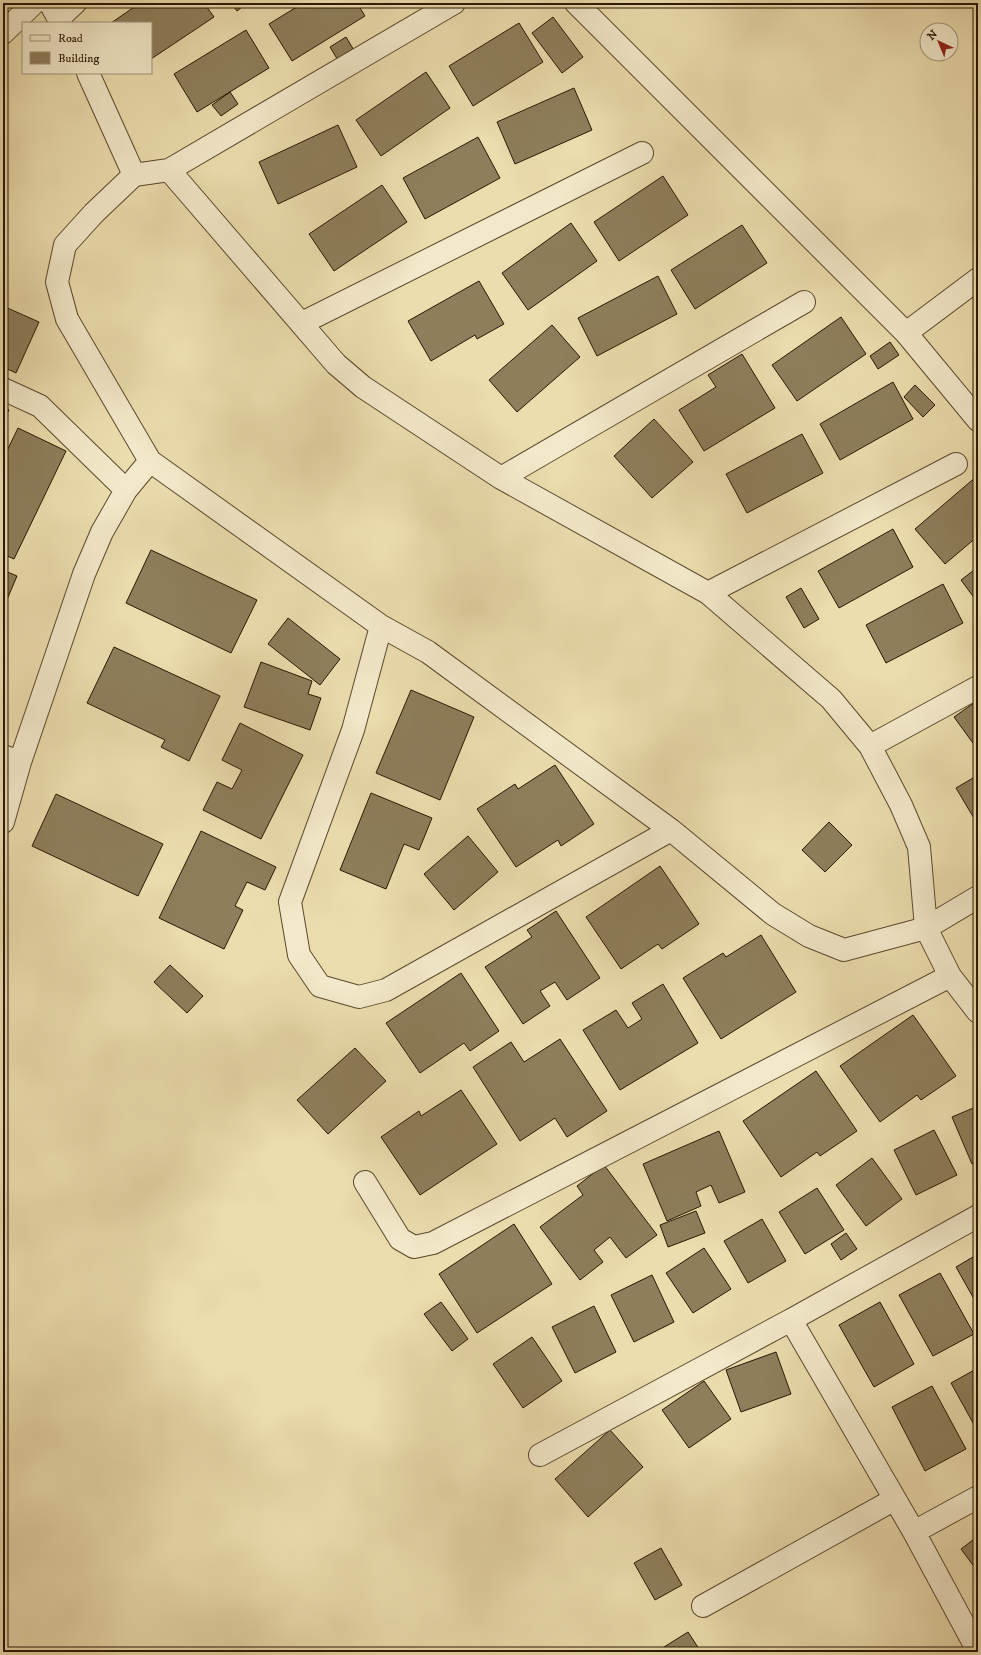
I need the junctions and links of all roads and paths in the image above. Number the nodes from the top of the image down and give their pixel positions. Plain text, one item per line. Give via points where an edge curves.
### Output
1 (34, 3) edge
2 (75, 3) edge
3 (454, 3) edge
4 (576, 3) edge
5 (57, 15) edge
6 (3, 33) edge
7 (88, 74) edge
8 (642, 153) dead end
9 (169, 170) junction
10 (134, 175) junction
11 (978, 279) edge
12 (804, 302) dead end
13 (302, 323) junction
14 (906, 332) junction
15 (3, 389) edge
16 (978, 420) edge
17 (150, 461) junction
18 (956, 464) dead end
19 (501, 478) junction
20 (126, 490) junction
21 (708, 593) junction
22 (381, 626) junction
23 (978, 687) edge
24 (870, 746) junction
25 (12, 759) edge
26 (3, 822) edge
27 (670, 830) junction
28 (978, 897) edge
29 (926, 928) junction
30 (950, 976) junction
31 (978, 1012) edge
32 (365, 1182) dead end
33 (978, 1216) edge
34 (791, 1320) junction
35 (540, 1455) dead end
36 (978, 1496) edge
37 (895, 1499) junction
38 (914, 1532) junction
39 (703, 1606) dead end
40 (978, 1651) edge

1 - 6 street
2 - 5 street
3 - 9 street
4 - 14 street
7 - 10 street
8 - 13 street
9 - 10 street
9 - 13 street
10 - 17 street via 65,245 57,282 67,319
11 - 14 street
12 - 19 street
13 - 19 street via 336,364 363,386
14 - 16 street
15 - 20 street via 40,406
17 - 20 street
17 - 22 street
18 - 21 street
19 - 21 street
20 - 25 street via 102,532 84,574
21 - 24 street via 831,700
22 - 27 street via 428,652
22 - 27 street via 353,730 290,902 299,955 320,986 359,998 386,990
23 - 24 street
24 - 29 street via 901,805 919,847
25 - 26 street
27 - 29 street via 774,914 809,936 844,950
28 - 29 street
29 - 30 street
30 - 31 street
30 - 32 street via 433,1243 414,1247 400,1239
33 - 34 street
34 - 35 street
34 - 37 street
36 - 38 street
37 - 38 street
37 - 39 street
38 - 40 street

